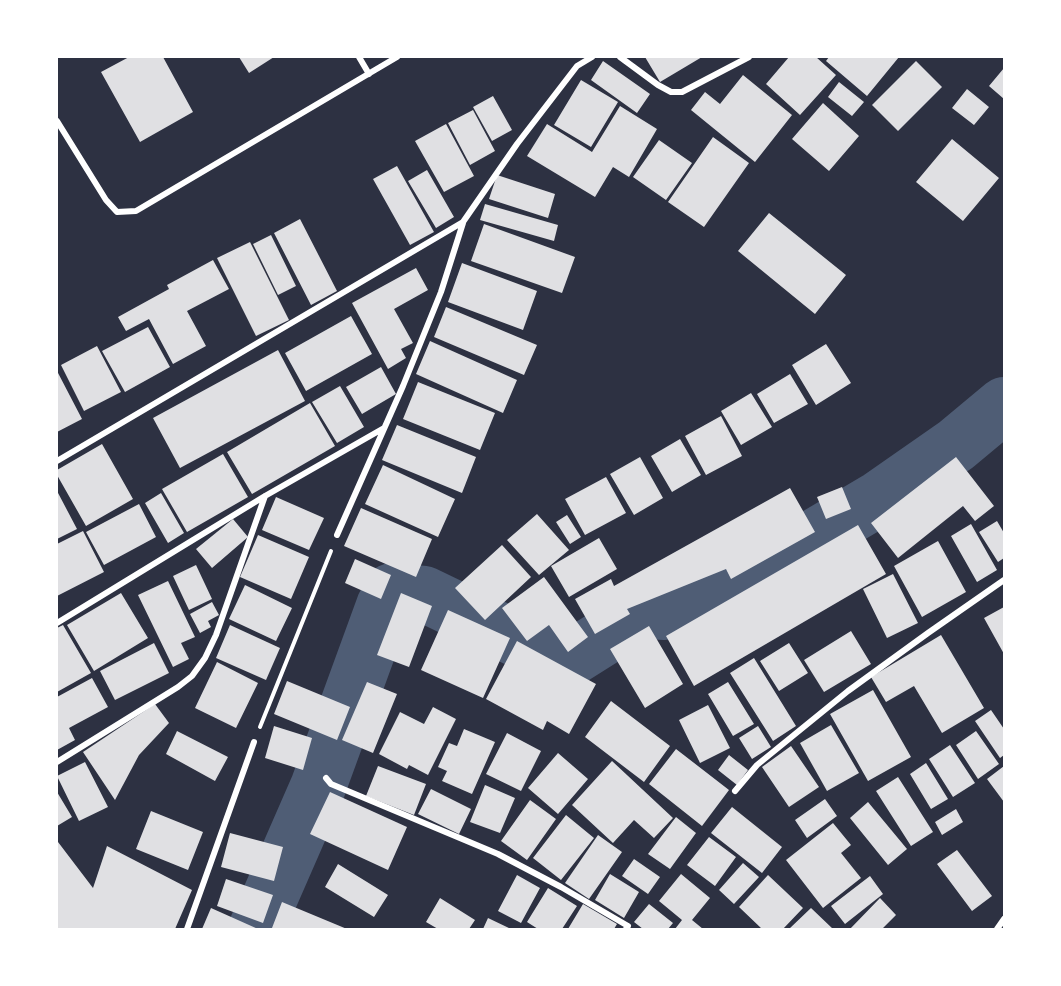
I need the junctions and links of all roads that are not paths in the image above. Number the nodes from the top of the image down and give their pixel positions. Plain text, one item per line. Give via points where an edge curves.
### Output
1 (359, 57) edge
2 (397, 57) edge
3 (592, 57) edge
4 (620, 57) edge
5 (749, 57) edge
6 (369, 74) junction
7 (57, 121) edge
8 (463, 222) junction
9 (384, 428) junction
10 (57, 461) edge
11 (265, 496) junction
12 (338, 535) road end
13 (1004, 580) edge
14 (57, 622) edge
15 (254, 742) road end
16 (57, 762) edge
17 (326, 778) dead end
18 (735, 791) dead end
19 (1004, 920) edge
20 (187, 929) edge
21 (626, 929) edge
22 (997, 929) edge

1 - 6 street
2 - 6 street
3 - 8 street via 578,66 517,144
4 - 5 street via 671,92 682,92
6 - 7 street via 136,211 117,212 106,200
8 - 9 street via 441,292
8 - 10 street
9 - 11 street
9 - 12 street
11 - 14 street
11 - 16 street via 216,635 192,676
13 - 18 street via 848,691 757,765
15 - 20 street
17 - 21 street via 331,784 498,854 628,926
19 - 22 street

